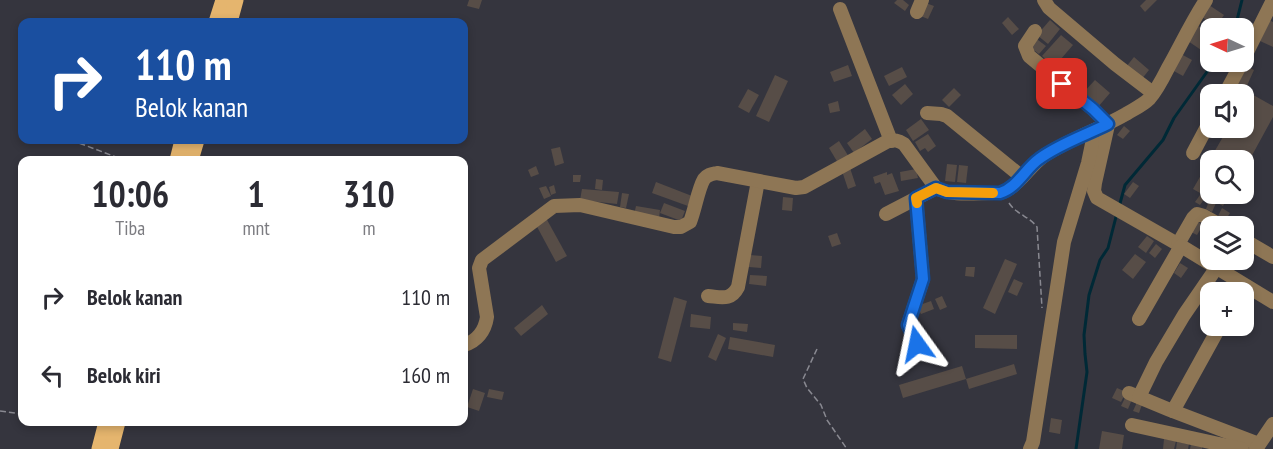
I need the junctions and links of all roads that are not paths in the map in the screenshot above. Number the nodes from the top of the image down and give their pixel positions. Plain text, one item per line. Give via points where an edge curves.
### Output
1 (223, 0) edge
2 (236, 0) edge
3 (1044, 0) edge
4 (1206, 0) edge
5 (1273, 0) edge
6 (840, 9) dead end
7 (217, 18) edge
8 (231, 18) edge
9 (1035, 31) dead end
10 (1254, 38) edge
11 (1153, 93) junction
12 (927, 113) dead end
13 (1108, 124) junction
14 (1091, 133) junction
15 (1201, 138) edge
16 (891, 141) junction
17 (1193, 153) dead end
18 (1022, 177) junction
19 (758, 181) junction
20 (936, 188) junction
21 (916, 198) junction
22 (886, 214) dead end
23 (1204, 216) edge
24 (1180, 245) junction
25 (1254, 246) edge
26 (1200, 257) edge
27 (1273, 257) edge
28 (1214, 270) edge
29 (1220, 270) edge
30 (1234, 282) edge
31 (1254, 294) edge
32 (708, 296) dead end
33 (1273, 302) edge
34 (1139, 319) dead end
35 (1214, 336) edge
36 (468, 344) edge
37 (917, 344) dead end
38 (1173, 411) junction
39 (1273, 424) edge
40 (1132, 425) dead end
41 (110, 426) edge
42 (111, 426) edge
43 (1257, 446) edge
44 (99, 449) edge
45 (111, 449) edge
46 (1030, 449) edge
47 (1242, 449) edge

1 - 7 main road
2 - 8 main road
3 - 11 street
4 - 11 street
5 - 10 street
6 - 16 street
9 - 13 street via 1025,46 1029,56
11 - 13 street via 1141,105
12 - 18 street via 947,116
13 - 14 street
13 - 24 street via 1094,191 1097,198
14 - 18 street via 1045,155
14 - 46 street via 1088,163 1064,242
15 - 17 street
16 - 19 street via 804,188
16 - 20 street via 904,144
18 - 20 street via 1000,193 947,192
19 - 32 street via 738,287 729,297
19 - 36 street via 717,173 708,175 690,222 678,228 580,205 549,208 480,264 487,322 480,336
20 - 21 street
21 - 22 street
21 - 37 street via 923,279 908,325
23 - 24 street via 1197,214 1193,218
24 - 26 street
24 - 34 street
25 - 27 street
28 - 38 street via 1134,395
29 - 30 street
31 - 33 street
35 - 38 street
38 - 43 street
39 - 43 street
40 - 47 street
41 - 44 main road
42 - 45 main road

